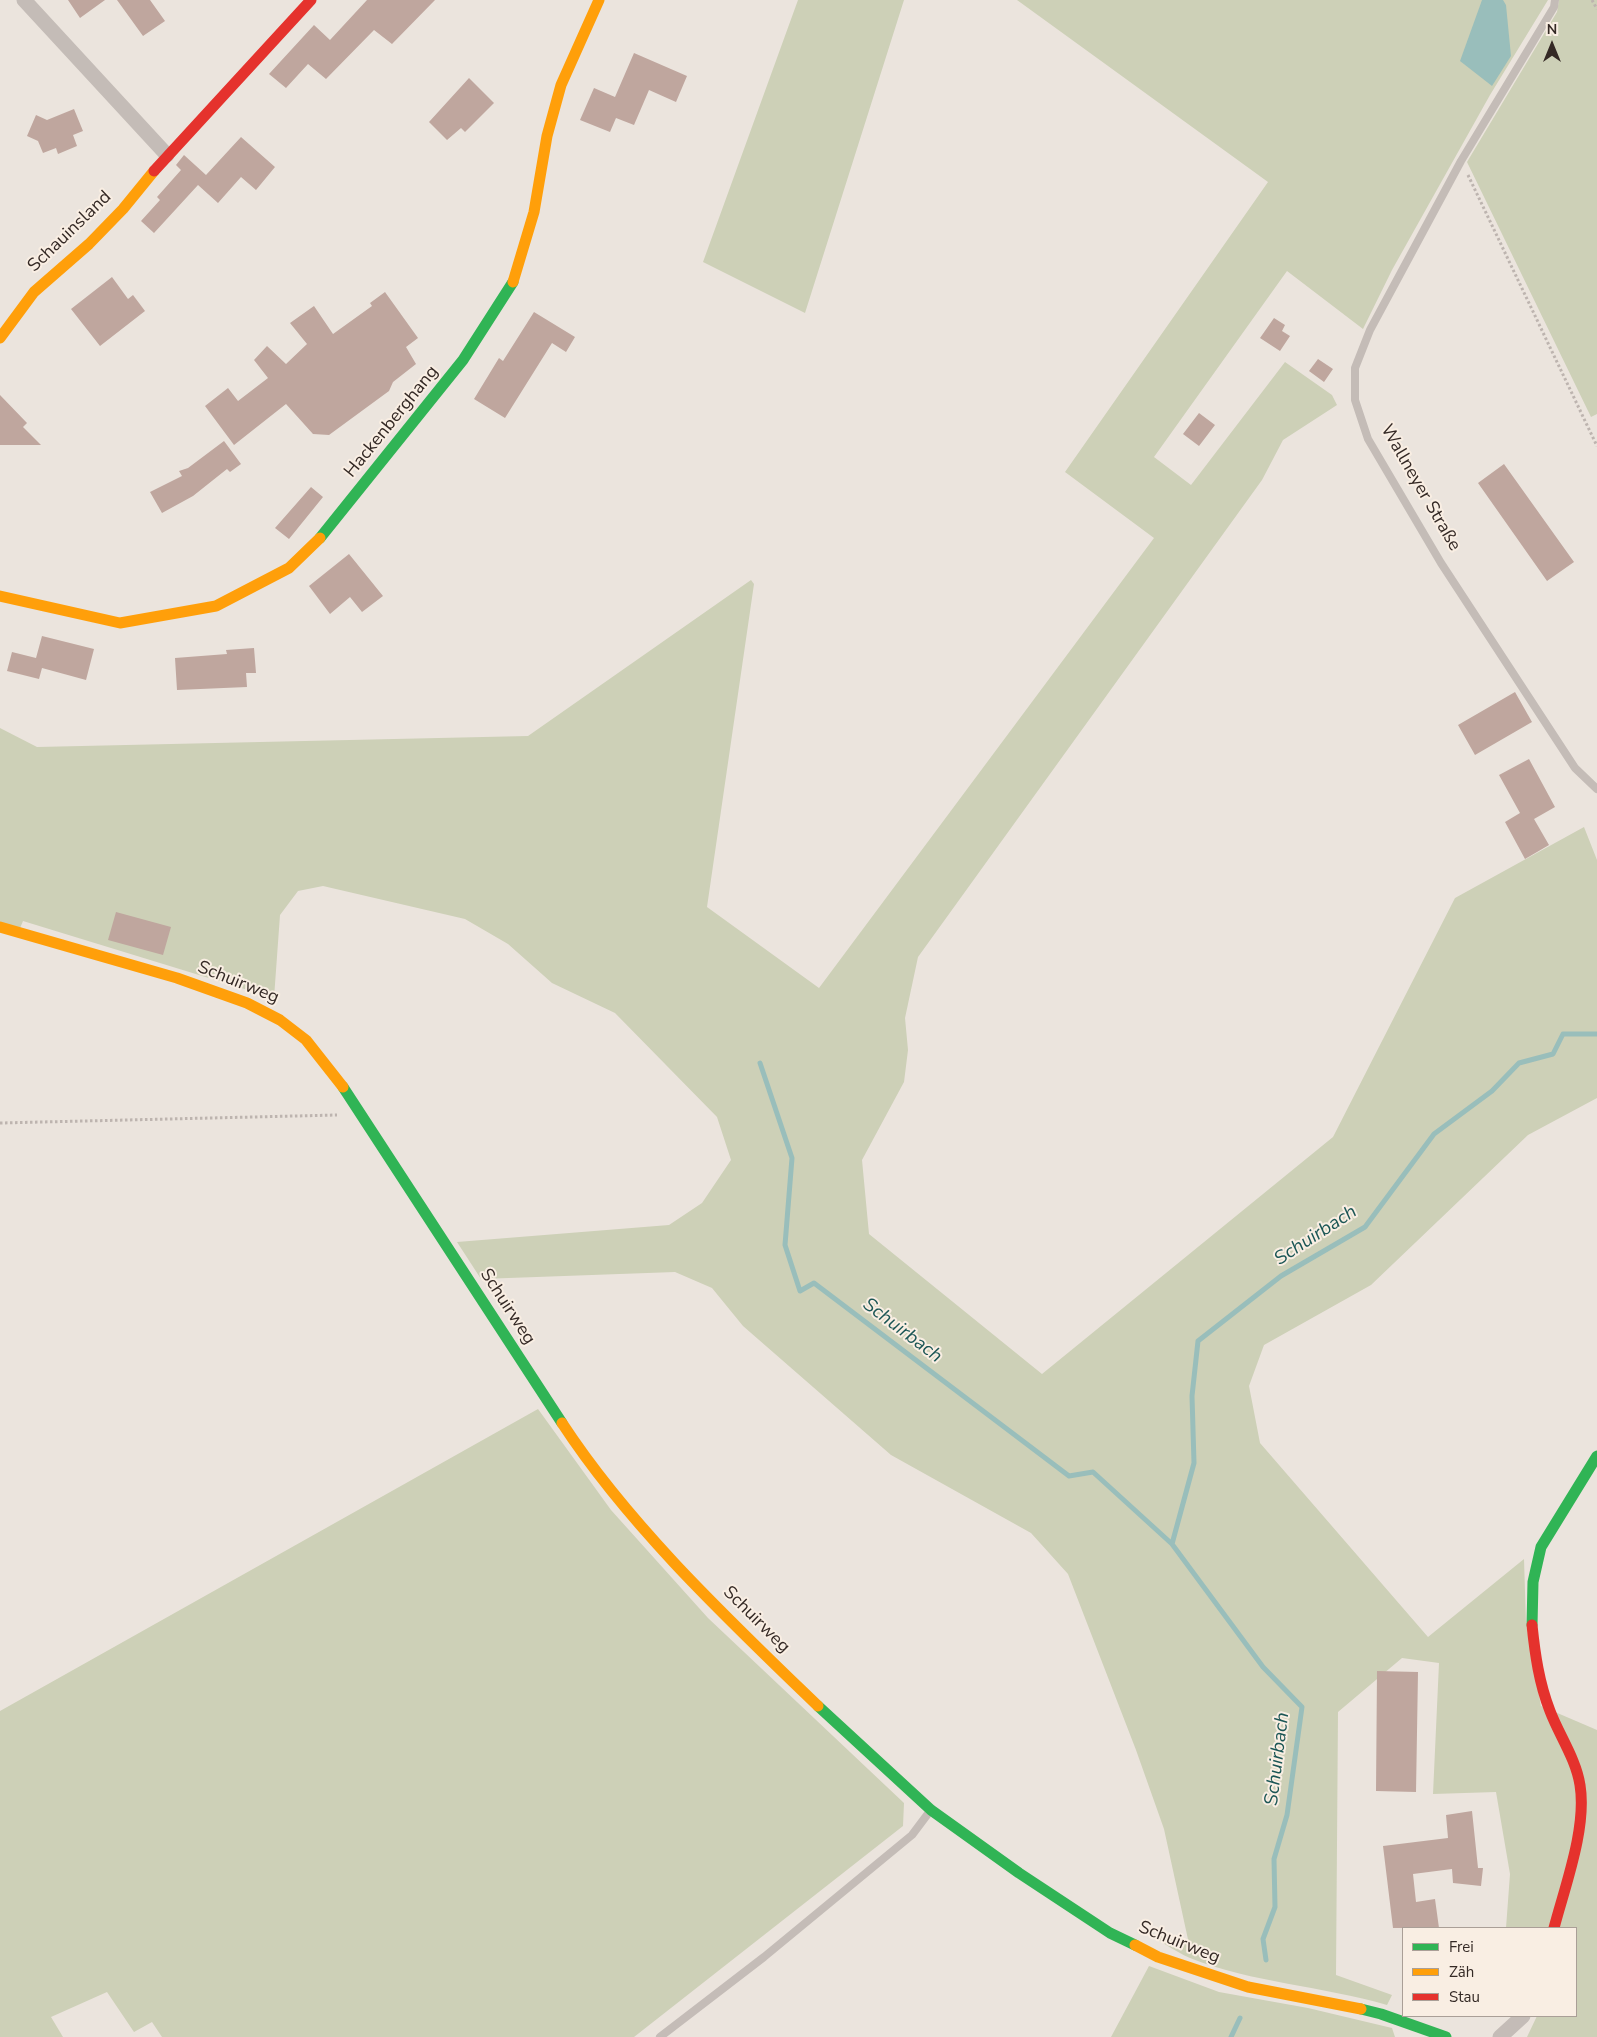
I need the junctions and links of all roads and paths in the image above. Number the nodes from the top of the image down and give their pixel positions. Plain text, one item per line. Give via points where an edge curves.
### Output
1 (24, 0) edge
2 (311, 0) edge
3 (599, 0) edge
4 (1555, 0) edge
5 (1592, 0) edge
6 (1597, 9) edge
7 (167, 155) junction
8 (1461, 161) junction
9 (0, 338) edge
10 (1597, 446) edge
11 (0, 596) edge
12 (1597, 789) edge
13 (0, 927) edge
14 (360, 1114) junction
15 (0, 1123) edge
16 (1597, 1456) edge
17 (931, 1810) junction
18 (1554, 1927) edge
19 (1521, 2017) edge
20 (660, 2037) edge
21 (1446, 2037) edge
22 (1500, 2037) edge

1 - 7 street
2 - 7 street, Schauinsland
3 - 11 street, Hackenberghang via 561,85 547,136 534,212 512,284 463,360 322,536 289,568 216,606 120,623
4 - 8 lane, Wallneyer Straße via 1554,7
5 - 6 path
7 - 9 street, Schauinsland via 89,244 34,292
8 - 10 path
8 - 12 lane, Wallneyer Straße via 1370,330 1355,368 1355,400 1368,439 1441,563 1576,768
13 - 14 street, Schuirweg via 176,978 247,1003 280,1020 306,1040 335,1075
14 - 15 path
14 - 17 street, Schuirweg via 573,1440 644,1529 817,1706
16 - 18 street via 1541,1547 1531,1588 1537,1660 1545,1700 1580,1784 1582,1807
17 - 20 lane via 912,1835 764,1957
17 - 21 street, Schuirweg via 1110,1933 1158,1957 1248,1987 1381,2014
19 - 22 street

